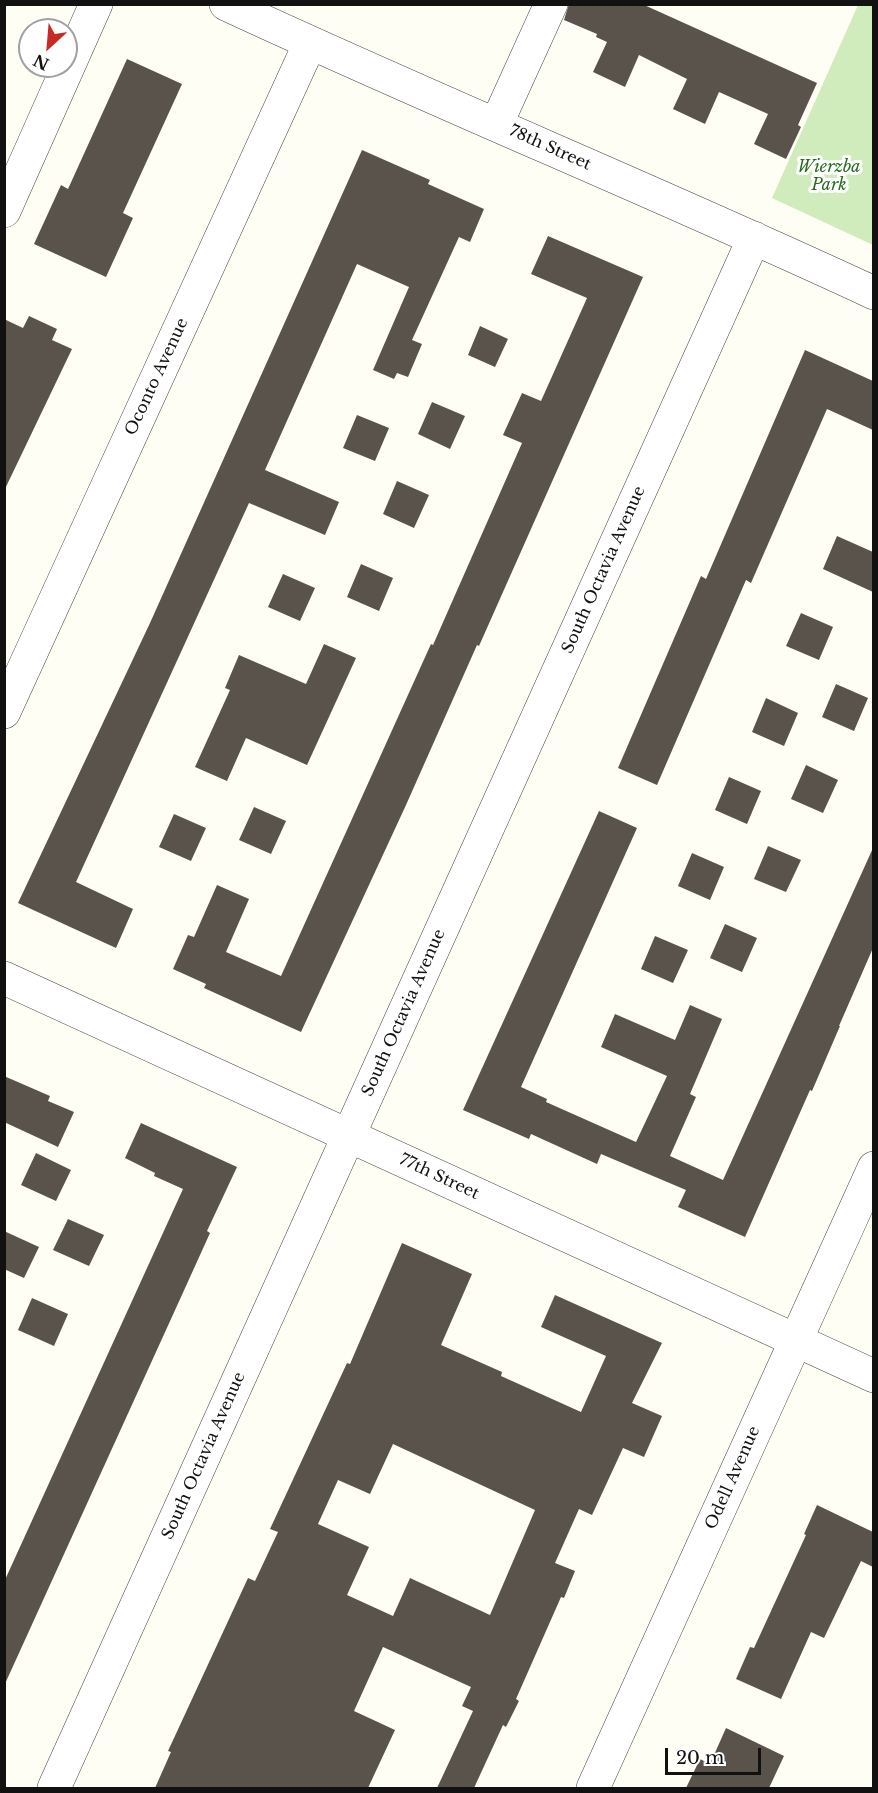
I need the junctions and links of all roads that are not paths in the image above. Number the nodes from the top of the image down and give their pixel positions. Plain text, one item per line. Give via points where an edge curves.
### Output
1 (96, 4) edge
2 (226, 4) edge
3 (551, 4) edge
4 (310, 43) junction
5 (496, 124) junction
6 (4, 212) edge
7 (754, 238) junction
8 (873, 293) edge
9 (4, 712) edge
10 (4, 978) edge
11 (348, 1135) junction
12 (873, 1168) edge
13 (795, 1341) junction
14 (873, 1376) edge
15 (54, 1788) edge
16 (593, 1788) edge

1 - 6 street
2 - 4 street, 78th Street
3 - 5 street
4 - 5 street, 78th Street
4 - 9 street, Oconto Avenue
5 - 7 street, 78th Street
7 - 8 street, 78th Street
7 - 11 street, South Octavia Avenue
10 - 11 street, 77th Street
11 - 13 street, 77th Street
11 - 15 street, South Octavia Avenue
12 - 13 street, Odell Avenue
13 - 14 street, 77th Street
13 - 16 street, Odell Avenue

